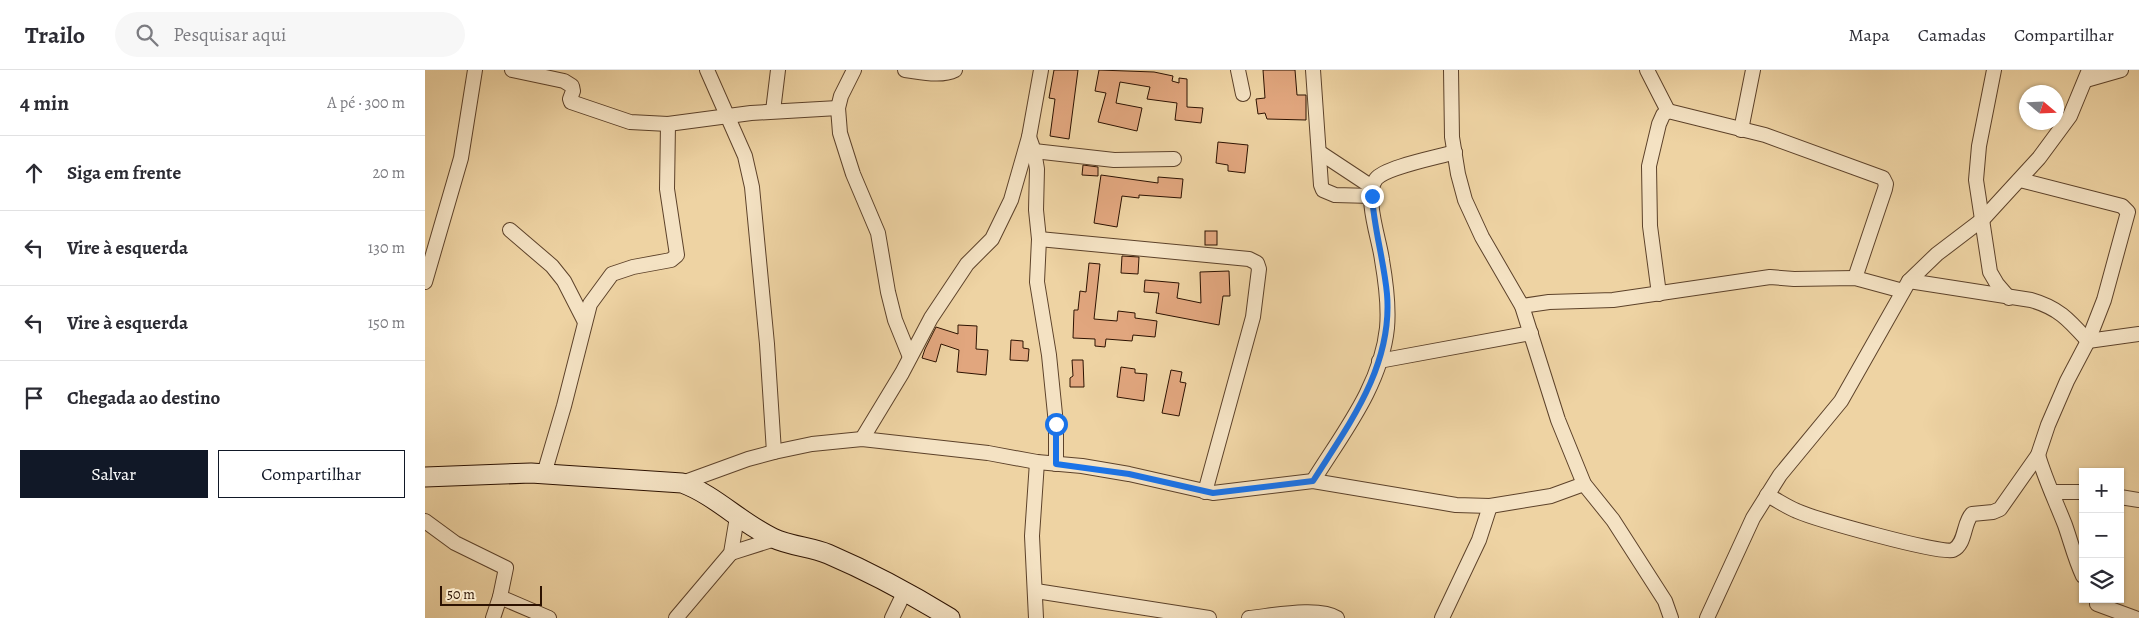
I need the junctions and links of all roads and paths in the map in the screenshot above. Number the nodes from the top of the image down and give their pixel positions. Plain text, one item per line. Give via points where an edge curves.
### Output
1 (475, 70) edge
2 (512, 70) edge
3 (707, 70) edge
4 (779, 70) edge
5 (854, 70) edge
6 (905, 70) edge
7 (955, 70) edge
8 (1041, 70) edge
9 (1238, 70) edge
10 (1313, 70) edge
11 (1451, 70) edge
12 (1647, 70) edge
13 (1753, 70) edge
14 (1994, 70) edge
15 (2121, 70) edge
16 (2088, 75) edge
17 (1243, 94) dead end
18 (838, 108) junction
19 (773, 111) junction
20 (1668, 111) junction
21 (728, 115) junction
22 (668, 124) junction
23 (1741, 130) junction
24 (1029, 137) junction
25 (1034, 151) junction
26 (1319, 152) junction
27 (1455, 152) junction
28 (1175, 159) dead end
29 (1020, 168) junction
30 (1037, 169) junction
31 (2020, 180) junction
32 (1372, 192) junction
33 (1983, 219) junction
34 (510, 230) dead end
35 (1039, 239) junction
36 (1855, 278) junction
37 (425, 282) edge
38 (1906, 286) junction
39 (1659, 294) junction
40 (2009, 298) junction
41 (1522, 306) junction
42 (585, 322) junction
43 (1531, 333) junction
44 (2139, 334) edge
45 (2088, 341) junction
46 (910, 357) junction
47 (1379, 361) junction
48 (862, 439) junction
49 (774, 452) junction
50 (2039, 455) junction
51 (1037, 462) junction
52 (1056, 464) junction
53 (544, 474) junction
54 (425, 477) edge
55 (1313, 481) junction
56 (682, 483) junction
57 (1584, 484) junction
58 (1205, 492) junction
59 (2052, 492) junction
60 (2079, 492) edge
61 (1767, 495) junction
62 (2124, 498) edge
63 (2139, 500) edge
64 (1490, 506) junction
65 (737, 517) junction
66 (425, 521) edge
67 (775, 539) junction
68 (731, 552) junction
69 (2079, 565) edge
70 (905, 591) junction
71 (1036, 591) junction
72 (499, 598) junction
73 (2096, 603) edge
74 (2098, 603) edge
75 (493, 618) edge
76 (549, 618) edge
77 (676, 618) edge
78 (892, 618) edge
79 (950, 618) edge
80 (1037, 618) edge
81 (1209, 618) edge
82 (1249, 618) edge
83 (1337, 618) edge
84 (1442, 618) edge
85 (1671, 618) edge
86 (1707, 618) edge
87 (2104, 618) edge
88 (2135, 618) edge

1 - 37 street via 461,158
2 - 22 street via 568,82 573,91 571,102 577,105 630,122
3 - 21 street
4 - 19 street
5 - 18 street
6 - 7 street via 941,74
8 - 24 street
9 - 17 street
10 - 26 street
11 - 27 street via 1450,104
12 - 20 street
13 - 23 street
14 - 33 street via 1979,146 1976,180
15 - 16 street
16 - 31 street via 2070,116
18 - 19 street
18 - 46 street via 840,133 878,234 895,320
19 - 21 street
20 - 23 street
20 - 39 street via 1659,124 1649,166 1650,226
21 - 22 street
21 - 49 street via 745,156 752,187
22 - 42 street via 667,189 677,255 671,260 611,274 590,304
23 - 36 street via 1765,135 1883,178 1885,189
24 - 25 street
24 - 29 street
25 - 28 street via 1114,160
25 - 30 street
26 - 32 street
26 - 32 street via 1323,190 1335,195
27 - 32 street via 1381,174 1375,180
27 - 41 street via 1457,174 1465,200
29 - 30 street
29 - 46 street via 1011,200 992,239 967,264 926,326
30 - 35 street
31 - 33 street
31 - 45 street via 2123,206 2128,212 2104,300
32 - 47 street via 1387,296 1387,329
33 - 38 street via 1937,254
33 - 40 street via 1990,272
34 - 42 street via 552,266 564,281
35 - 52 street via 1037,282 1049,355 1056,424
35 - 58 street via 1254,260 1257,263 1253,317
36 - 38 street
36 - 39 street via 1770,278
38 - 40 street
38 - 61 street via 1841,401 1800,448
39 - 41 street
40 - 45 street via 2049,305 2068,319
41 - 43 street
42 - 53 street
43 - 47 street
43 - 57 street via 1558,420
44 - 45 street
45 - 50 street via 2047,425
46 - 48 street
47 - 55 street via 1365,397
48 - 49 street
48 - 51 street via 988,453
49 - 56 street
50 - 59 street
50 - 61 street via 2000,509 1972,514 1967,519 1961,542 1950,551 1844,527 1796,511
51 - 52 street
51 - 71 street via 1032,536
52 - 58 street via 1129,474
53 - 54 street
53 - 56 street
55 - 58 street via 1247,491
55 - 64 street via 1456,505
56 - 65 street via 699,490
57 - 64 street via 1551,496
57 - 85 street via 1613,520 1665,601
59 - 60 street
59 - 69 street
61 - 86 street
62 - 63 street
64 - 84 street via 1479,540
65 - 67 street
65 - 68 street
66 - 72 street via 455,543 504,566
67 - 68 street
67 - 70 street via 827,554
68 - 77 street
70 - 78 street
70 - 79 street
71 - 80 street
71 - 81 street
72 - 75 street
72 - 76 street
73 - 87 street
74 - 88 street
82 - 83 street via 1323,613

